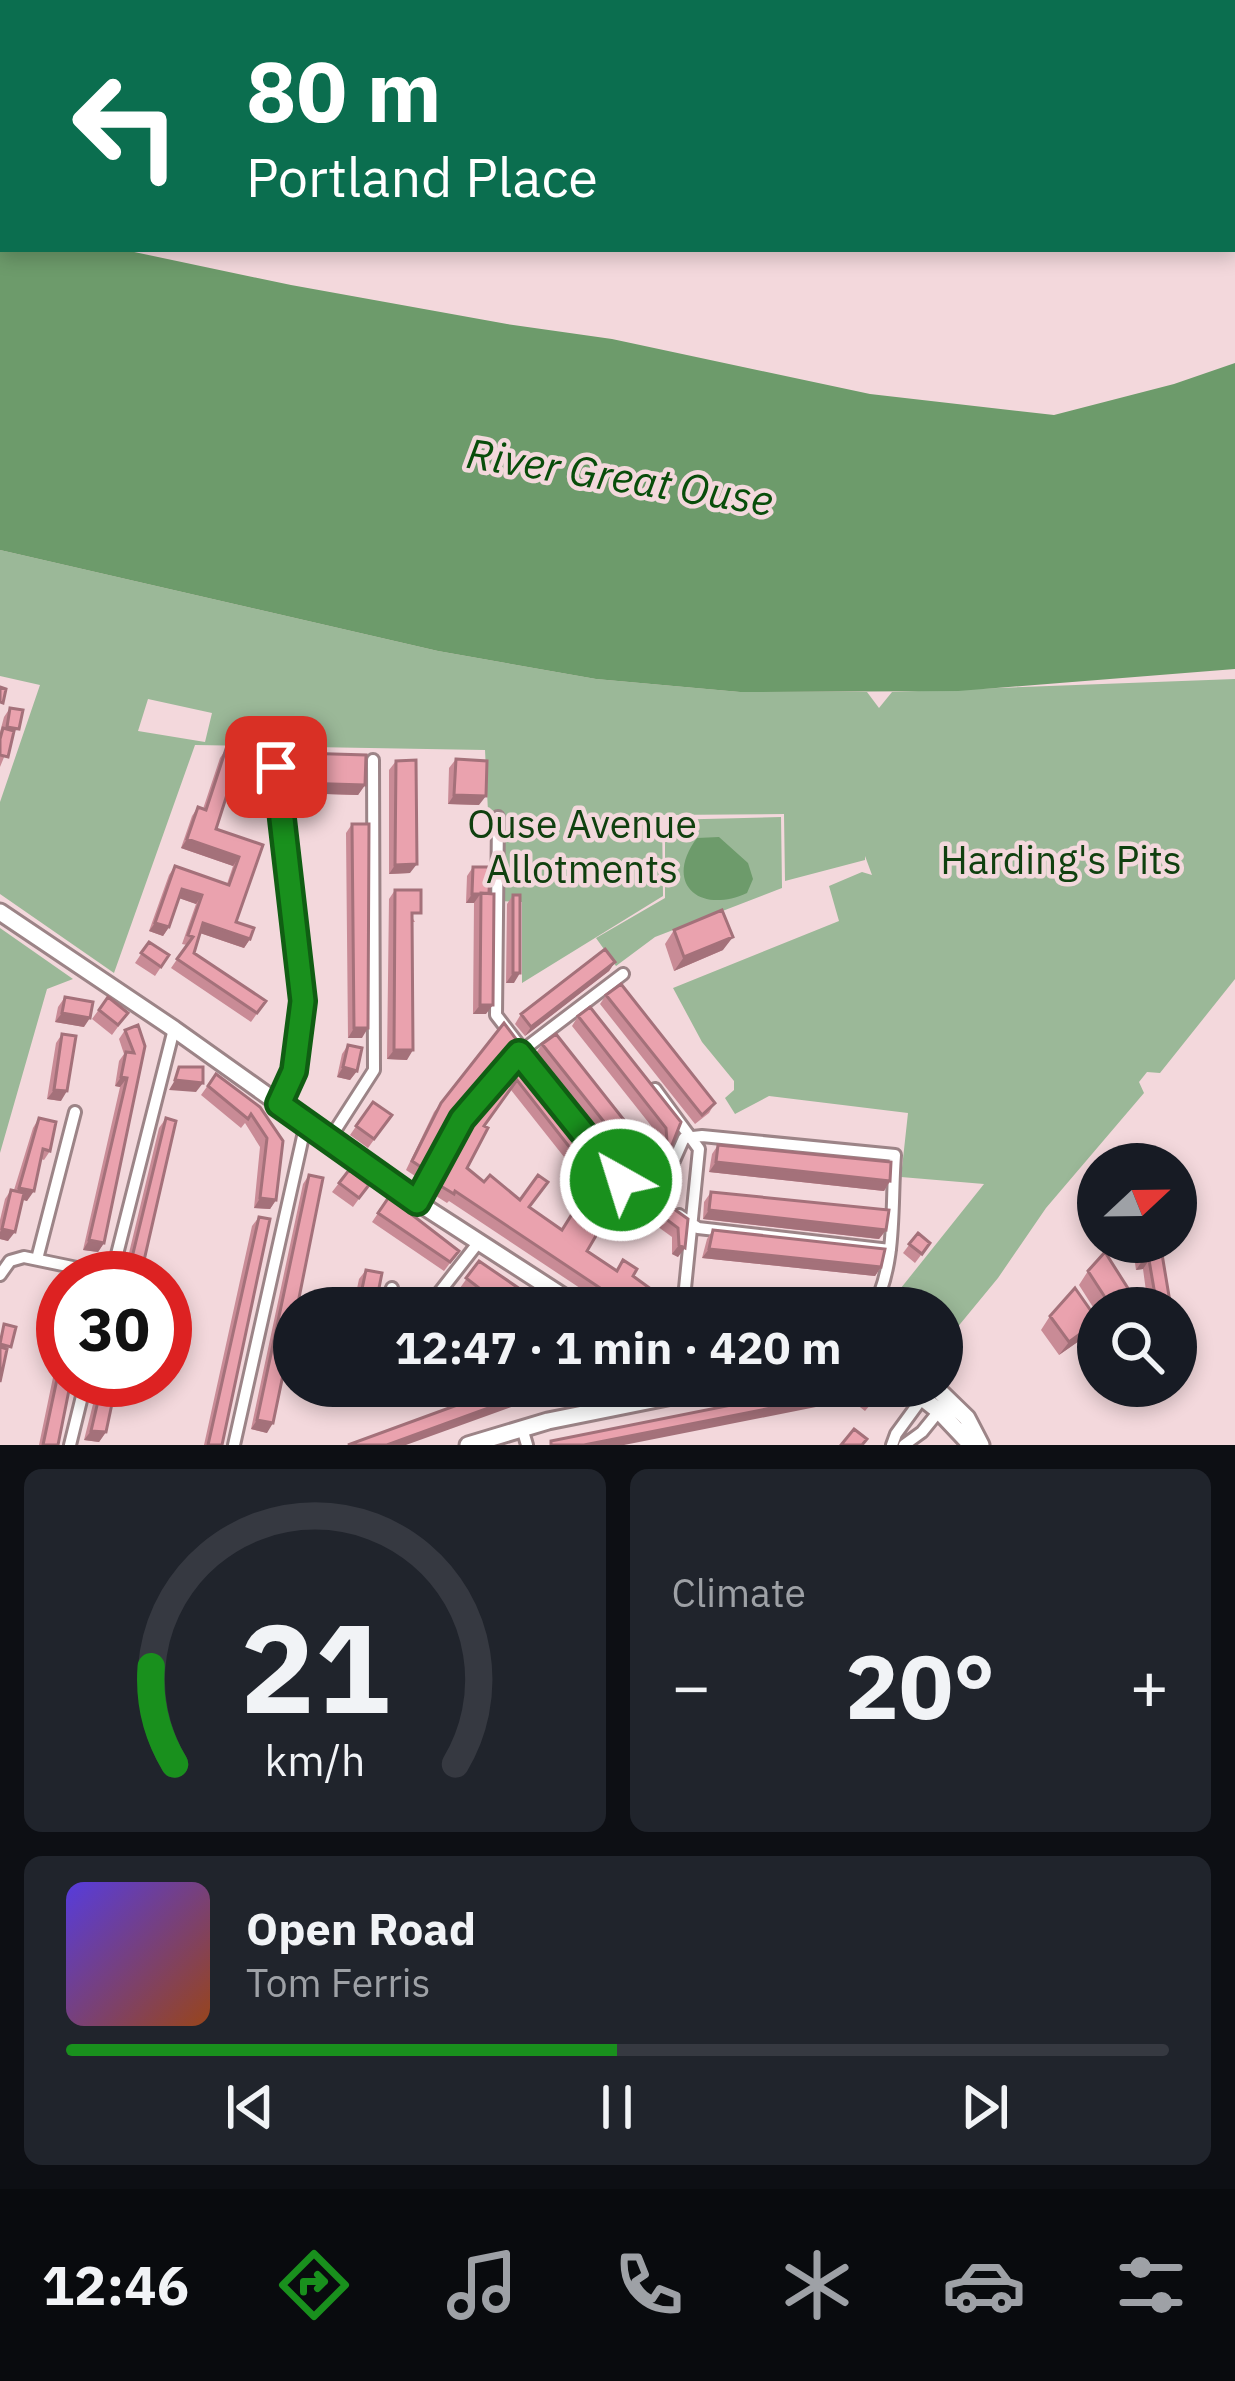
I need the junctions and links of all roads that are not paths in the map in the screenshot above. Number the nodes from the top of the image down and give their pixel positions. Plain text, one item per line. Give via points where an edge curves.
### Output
1 (373, 760) dead end
2 (276, 767) dead end
3 (256, 801) dead end
4 (280, 808) junction
5 (498, 817) dead end
6 (0, 912) edge
7 (623, 974) dead end
8 (585, 1002) junction
9 (599, 1020) edge
10 (174, 1029) junction
11 (521, 1052) junction
12 (643, 1075) edge
13 (279, 1104) junction
14 (75, 1112) dead end
15 (306, 1123) junction
16 (694, 1138) junction
17 (329, 1140) junction
18 (631, 1181) junction
19 (417, 1202) junction
20 (693, 1226) junction
21 (478, 1243) junction
22 (890, 1250) junction
23 (40, 1251) edge
24 (118, 1251) edge
25 (36, 1259) edge
26 (0, 1275) edge
27 (444, 1287) edge
28 (548, 1287) edge
29 (685, 1287) edge
30 (882, 1287) edge
31 (79, 1407) edge
32 (611, 1407) edge
33 (917, 1407) edge
34 (937, 1407) edge
35 (951, 1407) edge
36 (939, 1411) junction
37 (522, 1428) junction
38 (70, 1445) edge
39 (234, 1445) edge
40 (468, 1445) edge
41 (527, 1445) edge
42 (892, 1445) edge
43 (904, 1445) edge
44 (971, 1445) edge
45 (981, 1445) edge

1 - 17 street via 374,1070
2 - 4 street
3 - 4 street
4 - 13 street via 303,1001 294,1071
5 - 11 street via 496,1015
6 - 10 street
7 - 8 street
8 - 9 street
8 - 11 street
10 - 13 street
10 - 24 street
11 - 18 street via 621,1180
11 - 19 street via 462,1119
12 - 16 street
13 - 15 street
14 - 23 street
15 - 17 street
15 - 39 street
16 - 18 street via 681,1142 668,1174
16 - 20 street
16 - 22 street via 896,1155
17 - 19 street
18 - 20 street
19 - 21 street
20 - 22 street
20 - 29 street
21 - 27 street
21 - 28 street
22 - 30 street
25 - 26 street via 10,1261
31 - 38 street
32 - 37 street
33 - 42 street
34 - 36 street
35 - 45 street
36 - 43 street
36 - 44 street
37 - 40 street
37 - 41 street

